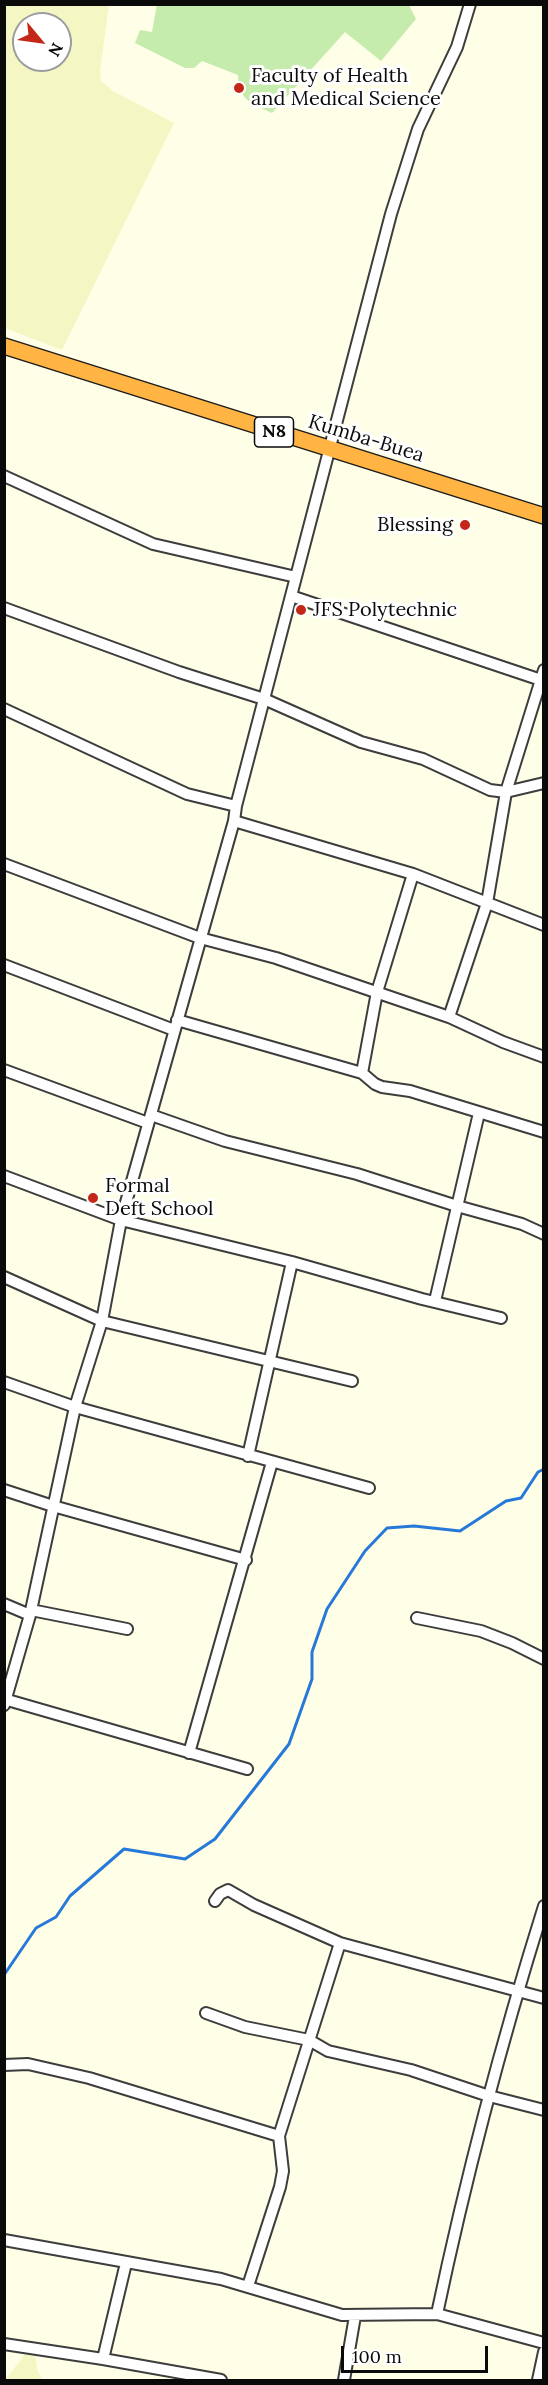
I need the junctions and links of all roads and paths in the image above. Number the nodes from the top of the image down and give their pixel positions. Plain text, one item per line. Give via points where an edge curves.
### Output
1 (470, 4) edge
2 (4, 346) edge
3 (330, 450) junction
4 (4, 476) edge
5 (543, 516) edge
6 (296, 577) junction
7 (291, 596) junction
8 (4, 608) edge
9 (542, 675) edge
10 (264, 699) junction
11 (4, 709) edge
12 (543, 783) edge
13 (506, 792) junction
14 (236, 806) junction
15 (234, 821) junction
16 (4, 864) edge
17 (413, 874) junction
18 (487, 903) junction
19 (543, 926) edge
20 (200, 938) junction
21 (4, 965) edge
22 (377, 992) junction
23 (449, 1017) junction
24 (176, 1025) junction
25 (543, 1057) edge
26 (4, 1070) edge
27 (362, 1073) junction
28 (479, 1113) junction
29 (149, 1119) junction
30 (543, 1131) edge
31 (4, 1176) edge
32 (457, 1206) junction
33 (122, 1220) junction
34 (543, 1234) edge
35 (292, 1262) junction
36 (4, 1277) edge
37 (435, 1301) junction
38 (501, 1318) dead end
39 (102, 1321) junction
40 (270, 1363) junction
41 (352, 1381) dead end
42 (4, 1382) edge
43 (75, 1407) junction
44 (248, 1455) junction
45 (272, 1462) junction
46 (369, 1488) dead end
47 (4, 1490) edge
48 (53, 1506) junction
49 (246, 1560) junction
50 (4, 1605) edge
51 (30, 1612) junction
52 (417, 1618) dead end
53 (127, 1629) dead end
54 (543, 1659) edge
55 (5, 1702) edge
56 (189, 1752) junction
57 (247, 1769) dead end
58 (215, 1901) dead end
59 (543, 1906) edge
60 (339, 1942) junction
61 (517, 1990) junction
62 (543, 1998) edge
63 (206, 2013) dead end
64 (309, 2040) junction
65 (4, 2065) edge
66 (489, 2096) junction
67 (543, 2110) edge
68 (279, 2136) junction
69 (4, 2240) edge
70 (126, 2263) junction
71 (248, 2286) junction
72 (437, 2314) junction
73 (355, 2316) junction
74 (543, 2343) edge
75 (4, 2344) edge
76 (543, 2352) edge
77 (103, 2359) junction
78 (221, 2380) edge
79 (344, 2380) edge
80 (538, 2380) edge

1 - 3 street via 457,47 421,123 391,214
2 - 3 highway, Kumba-Buea / N8
3 - 5 highway, Kumba-Buea / N8
3 - 6 street
4 - 6 street via 153,544
6 - 7 street
7 - 9 street
7 - 10 street
8 - 10 street
9 - 13 street
10 - 13 street via 361,742 423,759 490,790
10 - 14 street
11 - 14 street via 187,794
12 - 13 street
13 - 18 street
14 - 15 street
15 - 17 street
15 - 20 street
16 - 20 street
17 - 18 street
17 - 22 street
18 - 19 street
18 - 23 street
20 - 22 street via 276,958
20 - 24 street
21 - 24 street
22 - 23 street
22 - 27 street
23 - 25 street
24 - 27 street
24 - 29 street
26 - 29 street
27 - 28 street via 382,1087 410,1091
28 - 30 street
28 - 32 street
29 - 32 street via 357,1174
29 - 33 street
31 - 33 street
32 - 34 street via 522,1224
32 - 37 street
33 - 35 street
33 - 39 street
35 - 37 street
35 - 40 street
36 - 39 street
37 - 38 street
39 - 40 street
39 - 43 street
40 - 41 street
40 - 44 street
42 - 43 street
43 - 44 street
43 - 48 street
44 - 45 street
45 - 46 street
45 - 49 street
47 - 48 street
48 - 49 street
48 - 51 street
49 - 56 street
50 - 51 street
51 - 53 street
51 - 55 street
52 - 54 street via 481,1631
55 - 56 street
56 - 57 street
58 - 60 street via 228,1890
59 - 61 street
60 - 61 street
60 - 64 street
61 - 62 street
61 - 66 street
63 - 64 street via 245,2027
64 - 66 street via 328,2051 411,2070
64 - 68 street
65 - 68 street via 28,2064 89,2078
66 - 67 street
66 - 72 street via 460,2203
68 - 71 street via 283,2171 280,2187
69 - 70 street
70 - 71 street
70 - 77 street
71 - 73 street
72 - 73 street
72 - 74 street
73 - 79 street
75 - 77 street
76 - 80 street
77 - 78 street

